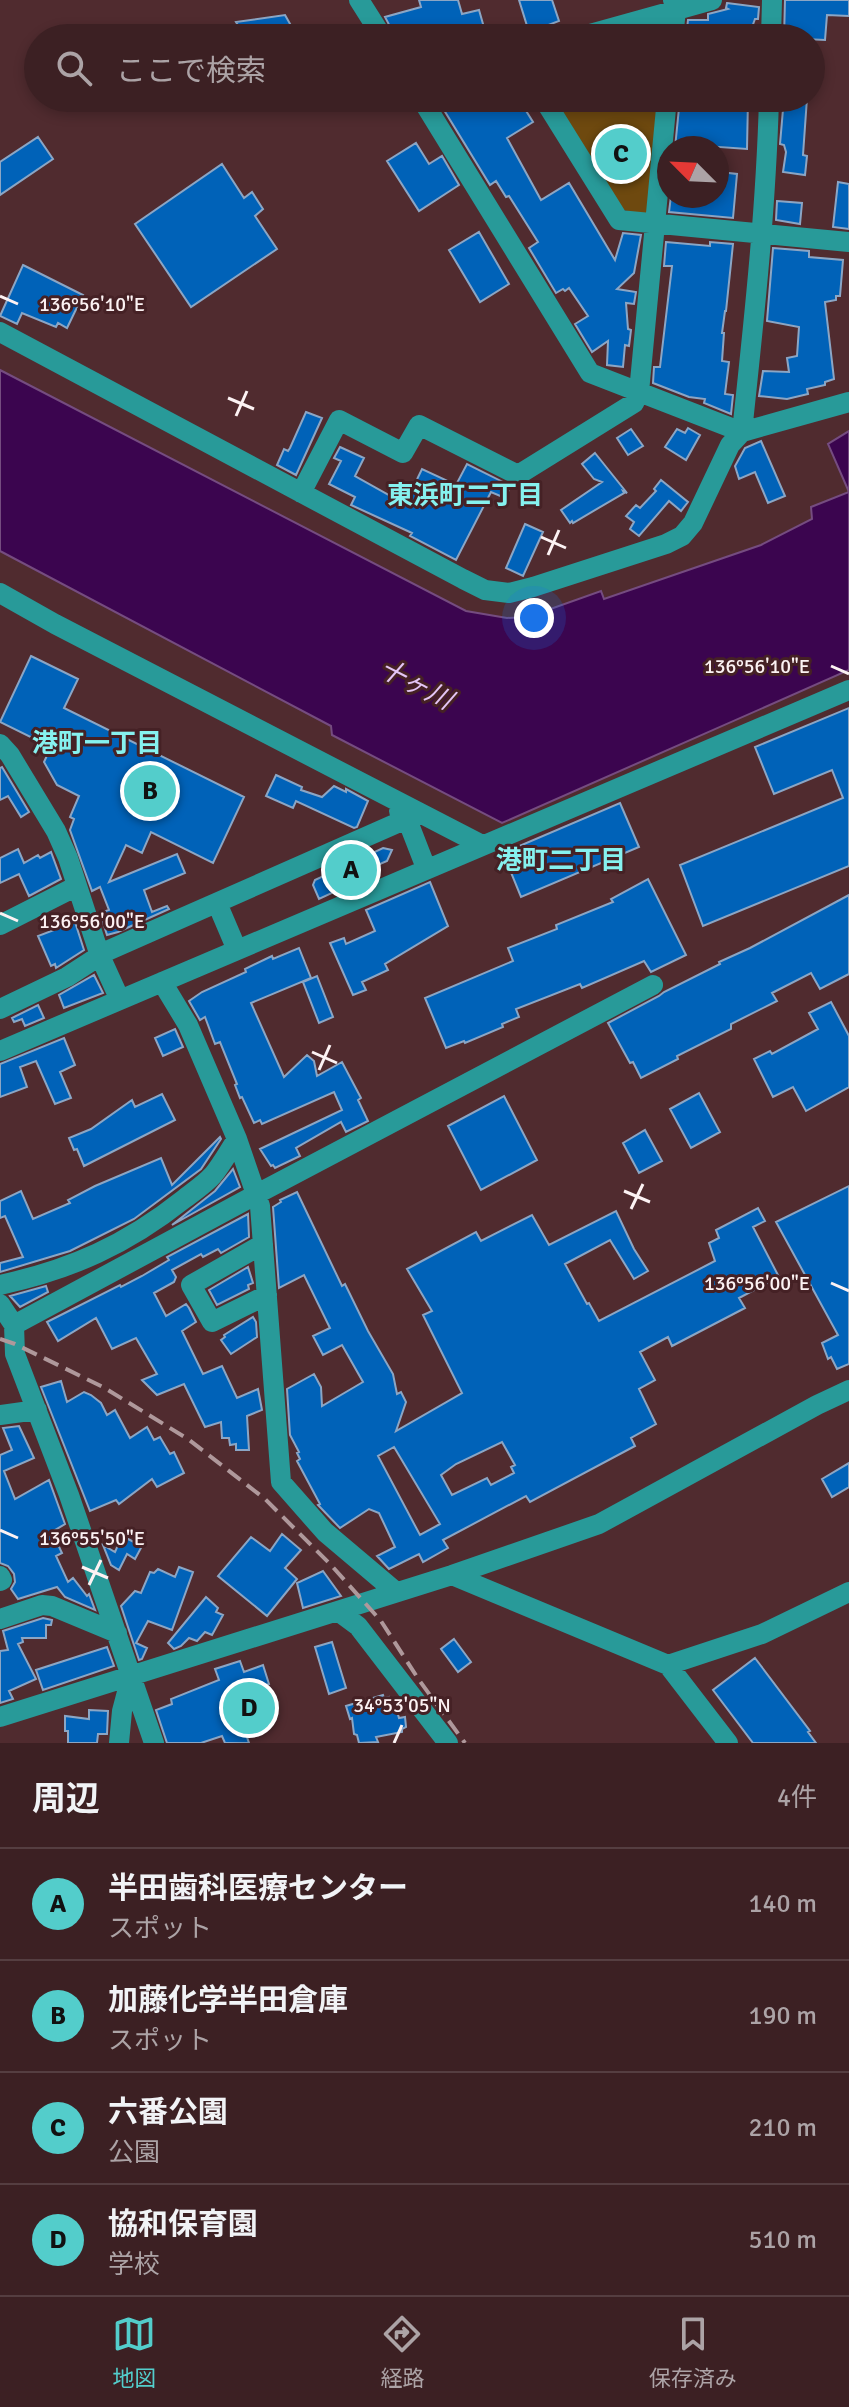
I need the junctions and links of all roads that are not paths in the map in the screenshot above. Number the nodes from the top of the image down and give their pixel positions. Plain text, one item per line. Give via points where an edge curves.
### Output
1 (359, 0) edge
2 (712, 0) edge
3 (772, 0) edge
4 (675, 5) edge
5 (374, 24) edge
6 (618, 24) edge
7 (771, 24) edge
8 (430, 112) edge
9 (552, 112) edge
10 (666, 112) edge
11 (768, 112) edge
12 (654, 223) junction
13 (762, 234) junction
14 (849, 242) edge
15 (0, 332) edge
16 (639, 392) junction
17 (849, 402) edge
18 (742, 432) junction
19 (301, 493) junction
20 (0, 593) edge
21 (849, 690) edge
22 (0, 744) edge
23 (413, 816) junction
24 (482, 845) junction
25 (426, 868) junction
26 (77, 886) junction
27 (217, 903) junction
28 (0, 925) edge
29 (237, 950) junction
30 (100, 956) junction
31 (162, 982) junction
32 (653, 985) dead end
33 (120, 1000) junction
34 (0, 1009) edge
35 (0, 1051) edge
36 (237, 1139) junction
37 (257, 1194) junction
38 (263, 1244) junction
39 (0, 1285) edge
40 (267, 1295) junction
41 (0, 1304) edge
42 (14, 1325) junction
43 (849, 1390) edge
44 (37, 1410) junction
45 (0, 1415) edge
46 (452, 1575) junction
47 (396, 1592) junction
48 (849, 1592) edge
49 (339, 1612) junction
50 (0, 1619) edge
51 (117, 1633) junction
52 (668, 1665) junction
53 (131, 1677) junction
54 (0, 1717) edge
55 (119, 1743) edge
56 (154, 1743) edge
57 (448, 1743) edge
58 (728, 1743) edge

1 - 5 street
2 - 4 street
3 - 7 street
4 - 6 street
8 - 16 street via 590,373
9 - 12 street via 619,220
10 - 12 street
11 - 13 street
12 - 13 street
12 - 16 street
13 - 14 street
13 - 18 street
15 - 19 street
16 - 18 street
16 - 19 street via 634,403 518,475 419,425 403,453 339,420
17 - 18 street
18 - 19 street via 682,536 509,593 485,590
20 - 23 street via 382,794
21 - 24 street
22 - 26 street via 49,819
23 - 24 street
23 - 25 street
23 - 27 street
24 - 25 street
25 - 29 street
26 - 28 street
26 - 30 street
27 - 29 street
27 - 30 street
29 - 31 street
30 - 33 street
30 - 34 street
31 - 33 street
31 - 36 street via 188,1025
32 - 37 street
33 - 35 street
36 - 37 street
36 - 39 street via 212,1177 123,1241 82,1262
37 - 38 street
37 - 42 street
38 - 40 street
38 - 40 street via 191,1285 212,1322
40 - 47 street via 281,1482 325,1532
41 - 42 street
42 - 44 street via 15,1354
43 - 46 street via 599,1524
44 - 45 street
44 - 51 street
46 - 47 street
46 - 52 street
47 - 49 street
48 - 52 street via 762,1634
49 - 53 street
49 - 57 street via 358,1626
50 - 51 street via 52,1606
51 - 53 street
52 - 58 street
53 - 54 street
53 - 55 street
53 - 56 street

